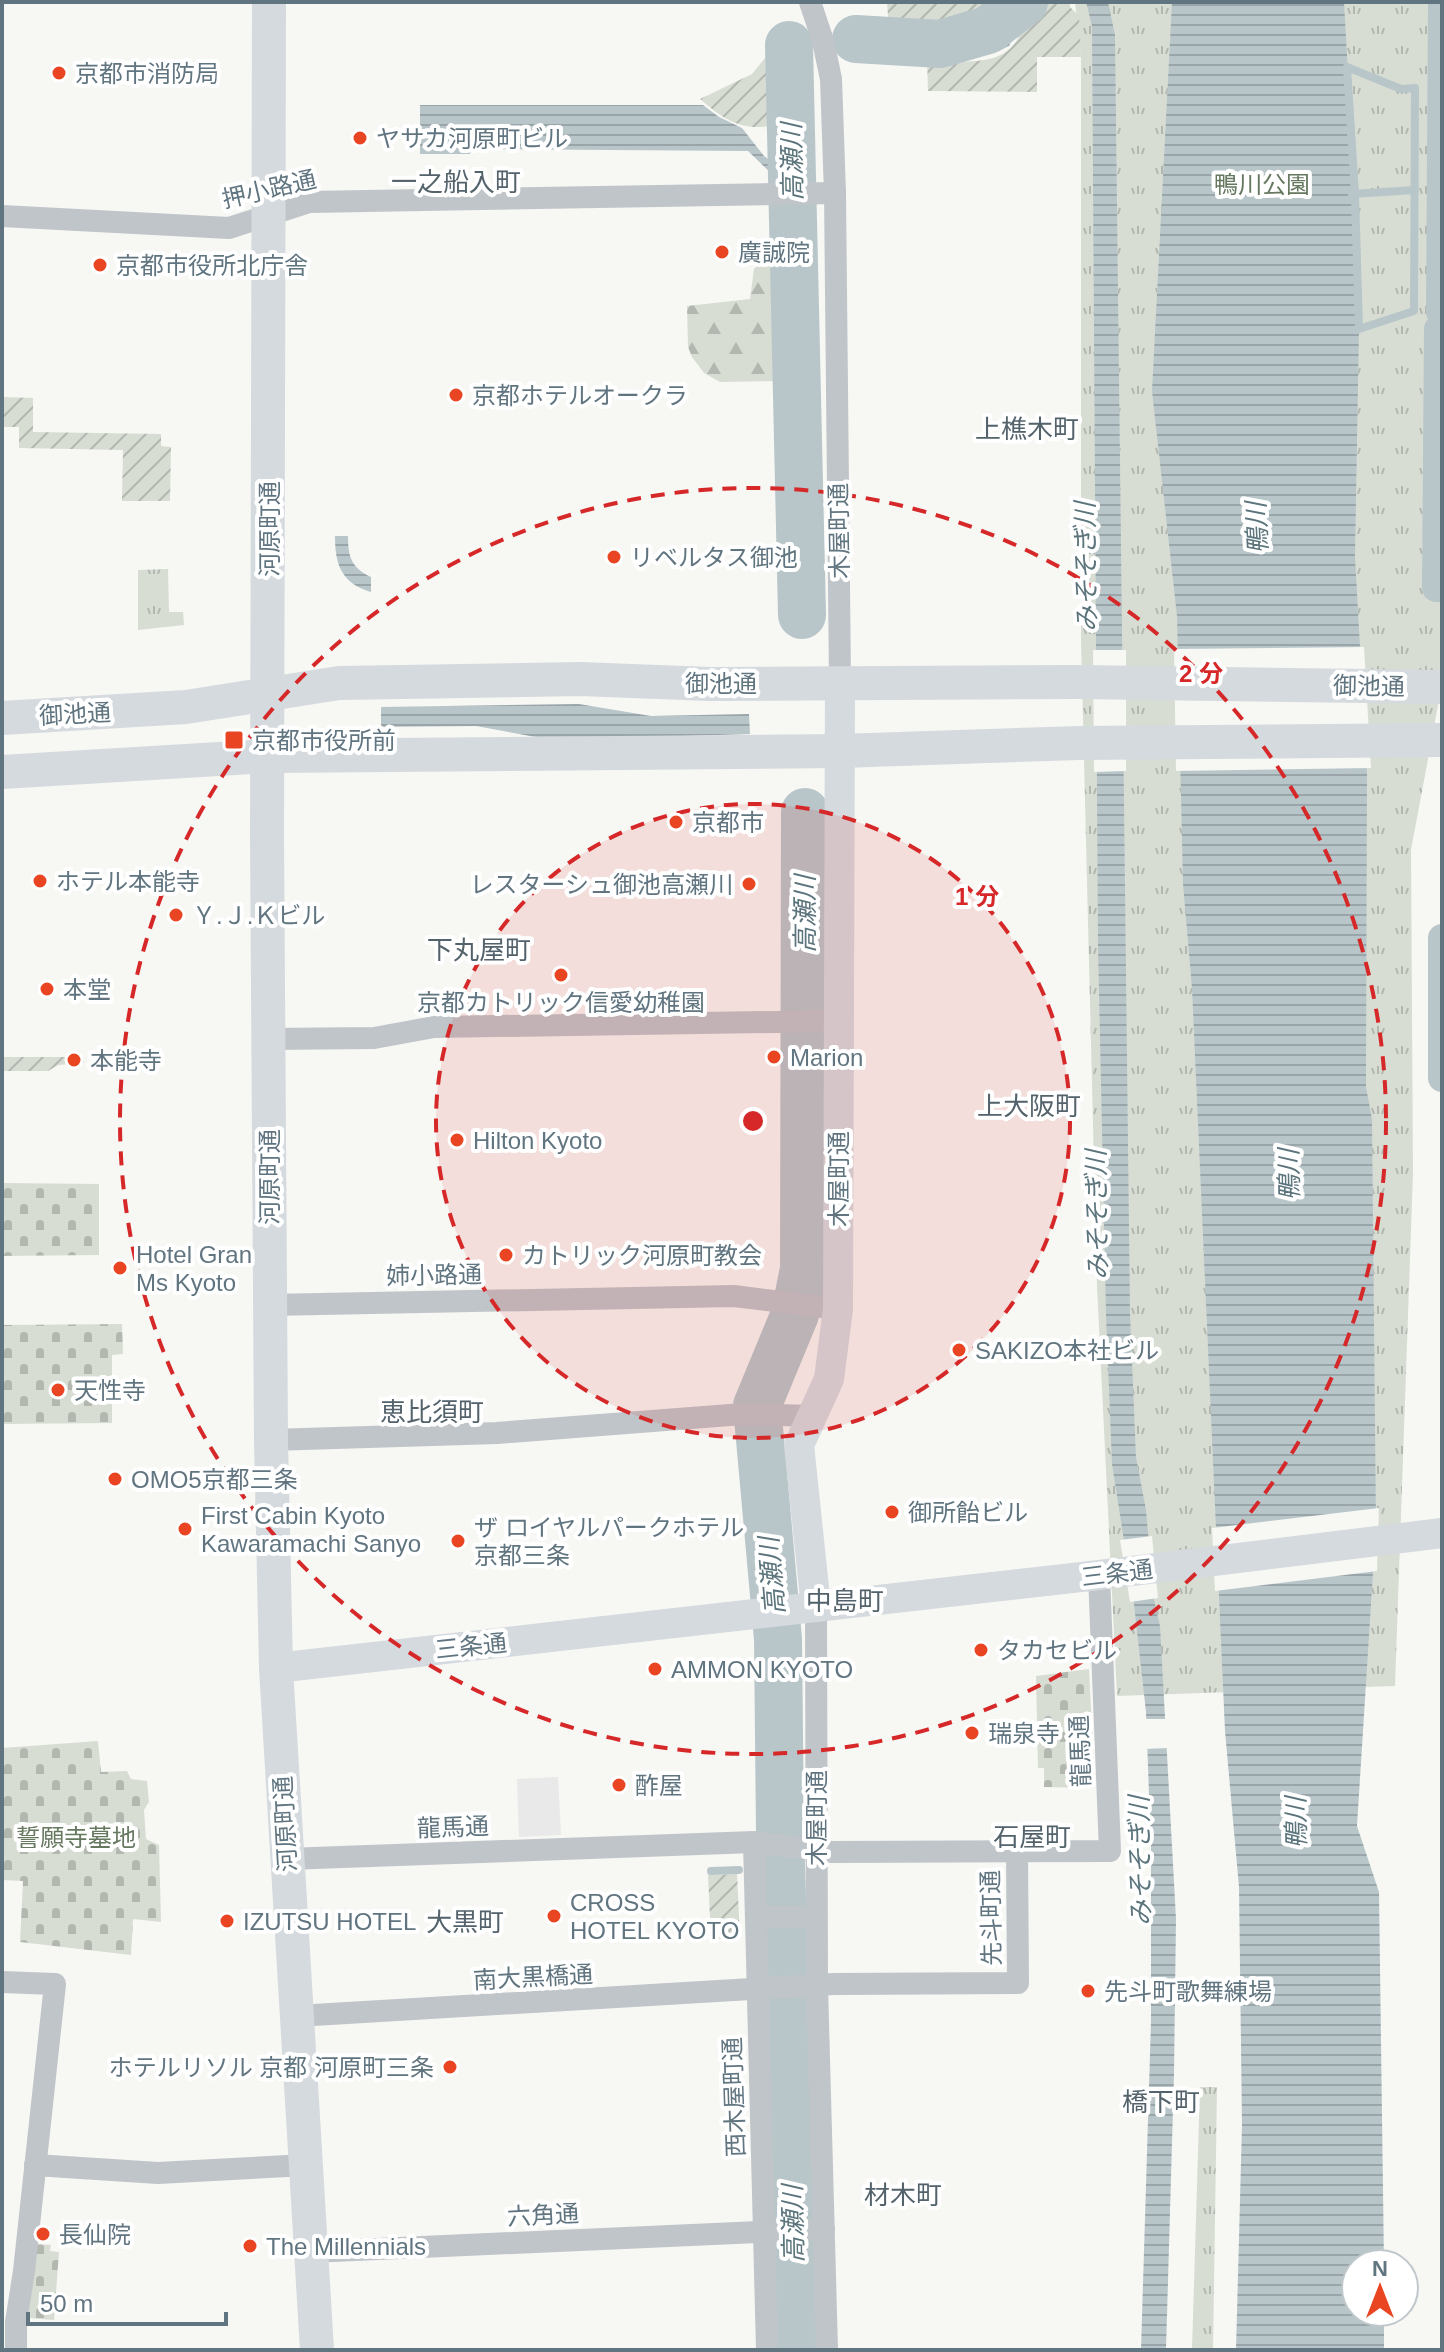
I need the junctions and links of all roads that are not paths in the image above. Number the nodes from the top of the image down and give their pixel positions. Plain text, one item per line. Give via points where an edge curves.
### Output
1 (269, 2) edge
2 (810, 2) edge
3 (835, 193) junction
4 (269, 214) junction
5 (2, 216) edge
6 (840, 683) junction
7 (1442, 687) edge
8 (269, 694) junction
9 (2, 718) edge
10 (1442, 740) edge
11 (840, 751) junction
12 (268, 756) junction
13 (2, 772) edge
14 (828, 1020) junction
15 (268, 1039) junction
16 (270, 1305) junction
17 (827, 1308) junction
18 (811, 1416) junction
19 (271, 1440) junction
20 (1442, 1533) edge
21 (1109, 1574) junction
22 (804, 1609) junction
23 (276, 1668) junction
24 (760, 1843) junction
25 (806, 1850) junction
26 (1017, 1852) junction
27 (287, 1859) junction
28 (762, 1917) junction
29 (808, 1917) junction
30 (2, 1982) edge
31 (808, 1987) junction
32 (764, 1990) junction
33 (297, 2016) junction
34 (35, 2165) junction
35 (306, 2165) junction
36 (817, 2229) junction
37 (771, 2231) junction
38 (311, 2252) junction
39 (16, 2350) edge
40 (317, 2350) edge
41 (767, 2350) edge
42 (827, 2350) edge

1 - 4 main road, 河原町通
2 - 3 street, 木屋町通 via 831,79
3 - 4 street, 押小路通 via 309,202
3 - 6 street, 木屋町通
4 - 5 street, 押小路通 via 229,228
4 - 8 main road, 河原町通
6 - 7 main road, 御池通
6 - 8 main road, 御池通 via 339,683
6 - 11 street, 木屋町通
8 - 9 main road, 御池通 via 186,707
8 - 12 main road, 河原町通
10 - 11 main road
11 - 12 main road
11 - 14 street, 木屋町通
12 - 13 main road
12 - 15 main road, 河原町通
14 - 15 street via 434,1027 374,1038
14 - 17 street, 木屋町通
15 - 16 main road, 河原町通
16 - 17 street, 姉小路通 via 734,1296
16 - 19 main road, 河原町通
17 - 18 street, 木屋町通 via 829,1379
18 - 19 street via 743,1414 497,1433
18 - 22 street, 木屋町通 via 799,1445
19 - 23 main road, 河原町通
20 - 21 street, 三条通
21 - 22 street, 三条通
21 - 26 street, 龍馬通 via 1110,1851
22 - 23 street, 三条通
22 - 25 street, 木屋町通
23 - 27 main road, 河原町通
24 - 25 street, 龍馬通
24 - 27 street, 龍馬通
24 - 28 street, 西木屋町通
25 - 26 street, 龍馬通
25 - 29 street, 木屋町通
26 - 31 street, 先斗町通 via 1018,1983
27 - 33 main road, 河原町通
28 - 29 street
28 - 32 street, 西木屋町通
29 - 31 street, 木屋町通
30 - 34 street via 55,1984
31 - 32 street, 南大黒橋通
31 - 36 street, 木屋町通
32 - 33 street, 南大黒橋通
32 - 37 street, 西木屋町通
33 - 35 main road, 河原町通
34 - 35 street via 158,2173
34 - 39 street
35 - 38 main road, 河原町通
36 - 37 street, 六角通
36 - 42 street, 木屋町通
37 - 38 street, 六角通
37 - 41 street, 西木屋町通
38 - 40 main road, 河原町通

